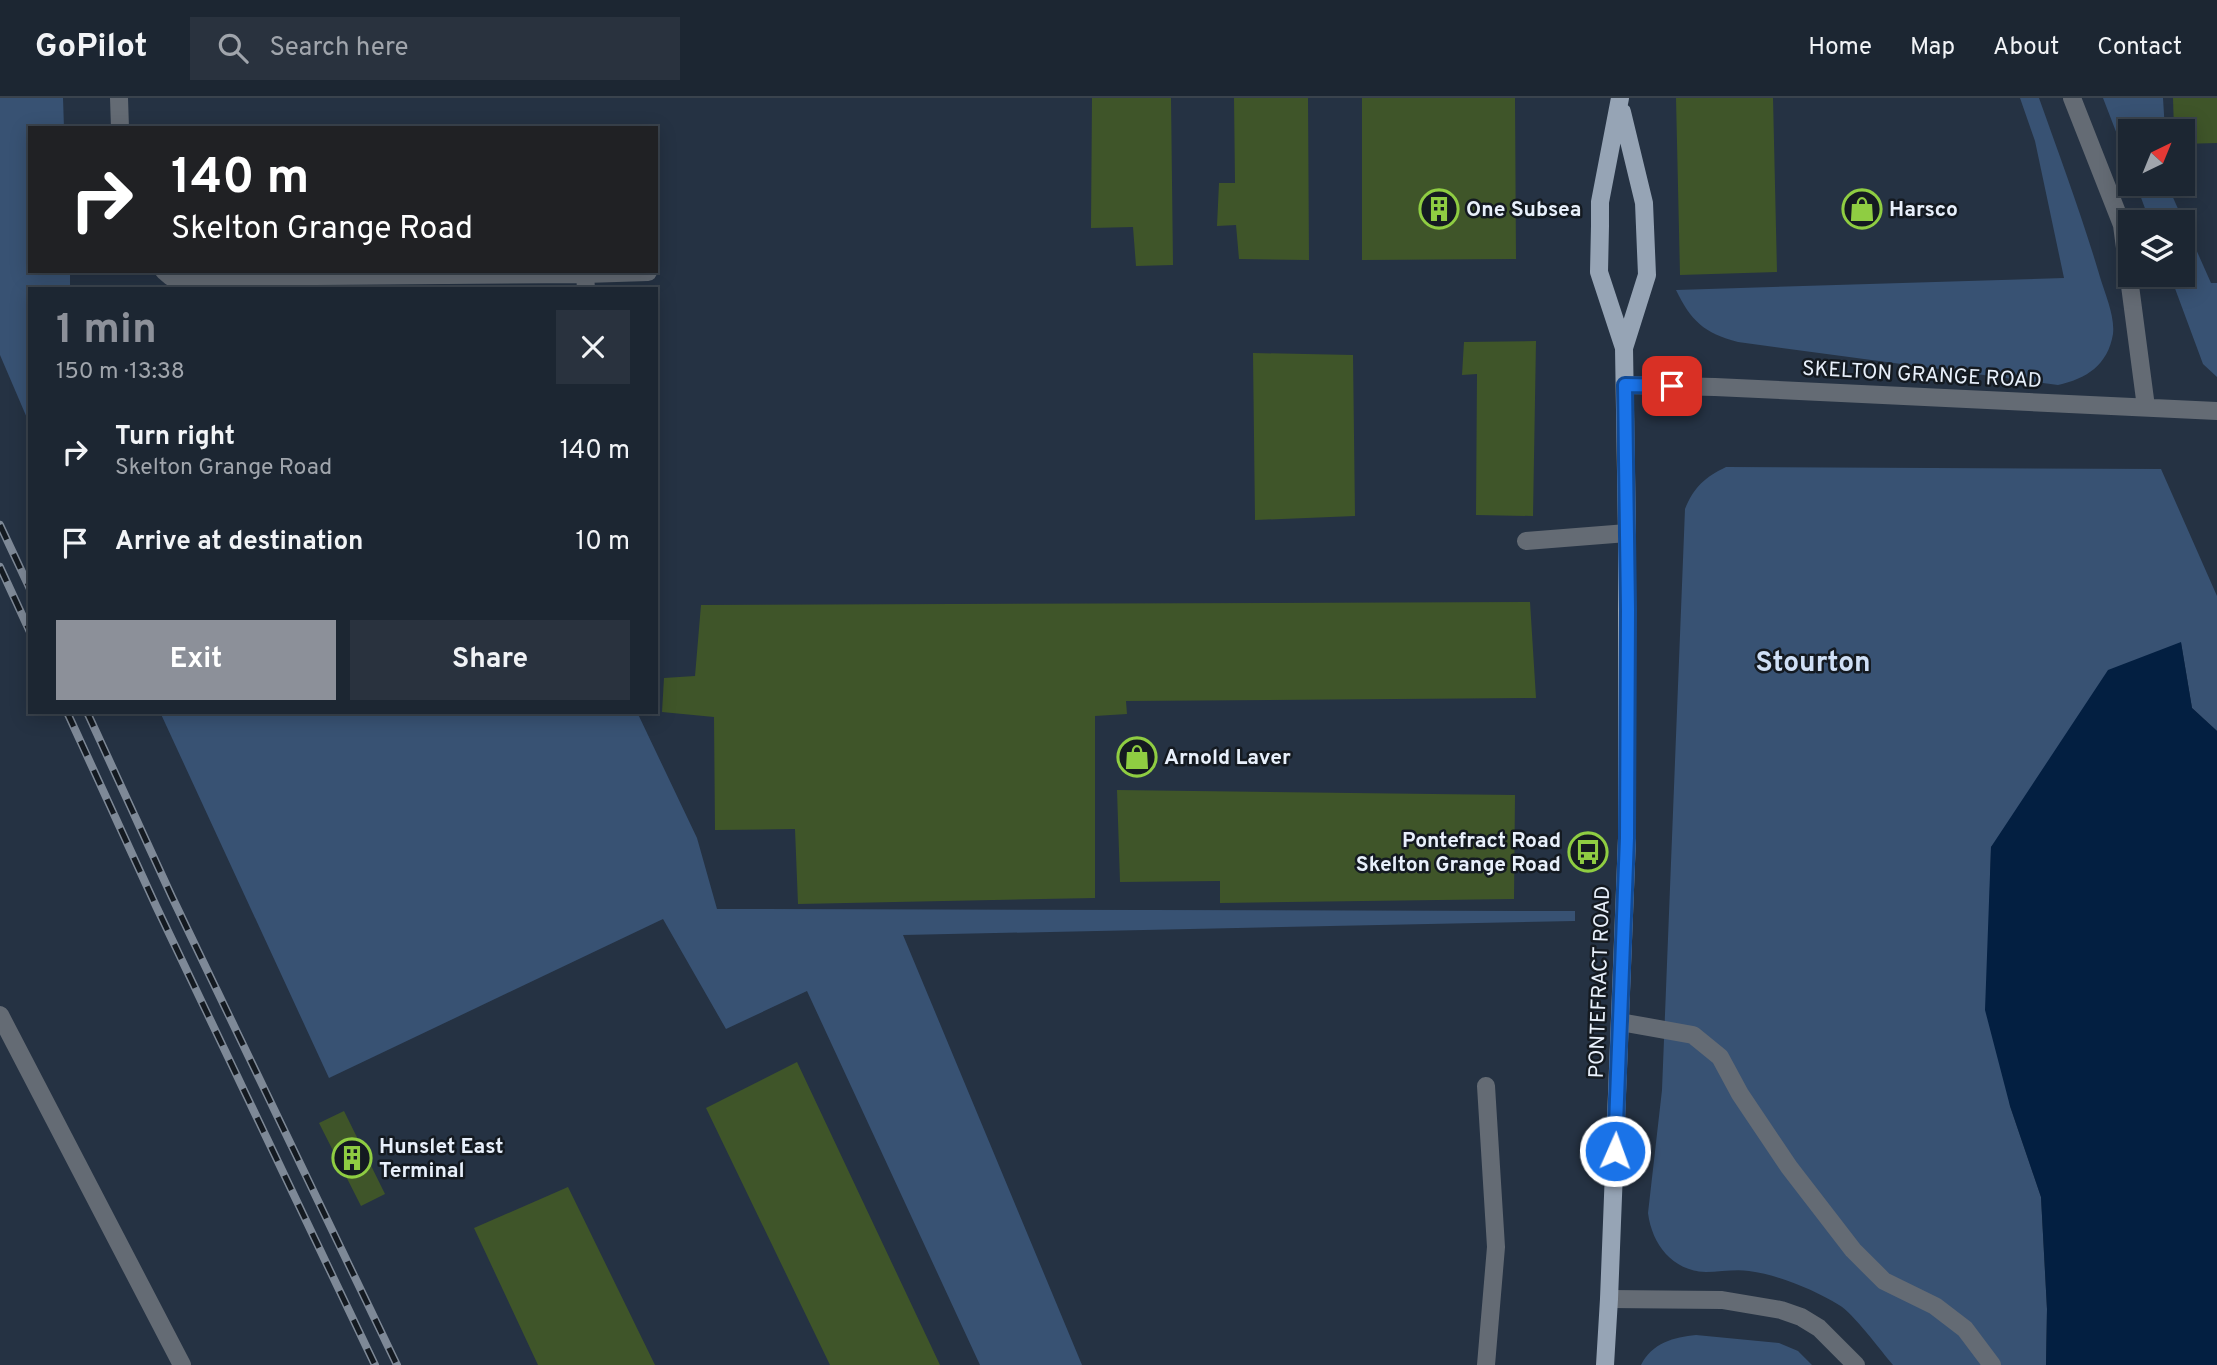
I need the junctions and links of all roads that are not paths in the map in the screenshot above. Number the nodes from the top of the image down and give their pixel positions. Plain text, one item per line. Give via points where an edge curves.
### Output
1 (119, 98) edge
2 (2072, 98) edge
3 (1620, 101) edge
4 (120, 126) edge
5 (166, 273) edge
6 (637, 273) edge
7 (585, 282) edge
8 (1624, 348) junction
9 (1625, 385) junction
10 (2146, 407) junction
11 (2217, 411) edge
12 (1627, 533) junction
13 (1526, 541) dead end
14 (0, 1015) edge
15 (1620, 1022) junction
16 (1486, 1086) dead end
17 (1609, 1298) junction
18 (182, 1365) edge
19 (1486, 1365) edge
20 (1605, 1365) edge
21 (1856, 1365) edge
22 (1992, 1365) edge

1 - 4 street
2 - 10 street via 2122,225
3 - 8 main road, PONTEFRACT ROAD via 1600,202 1600,272
3 - 8 main road, PONTEFRACT ROAD via 1644,202 1647,275
5 - 7 street via 170,277
6 - 7 street
8 - 9 main road, PONTEFRACT ROAD
9 - 10 street, SKELTON GRANGE ROAD
9 - 12 main road, PONTEFRACT ROAD
10 - 11 street, SKELTON GRANGE ROAD
12 - 13 street
12 - 15 main road, PONTEFRACT ROAD via 1627,838
14 - 18 street
15 - 17 main road, PONTEFRACT ROAD
15 - 22 street via 1693,1035 1720,1057 1789,1167 1853,1250 1884,1281 1935,1306 1965,1329
16 - 19 street via 1496,1247
17 - 20 main road, PONTEFRACT ROAD
17 - 21 street via 1721,1300 1781,1310 1819,1328

